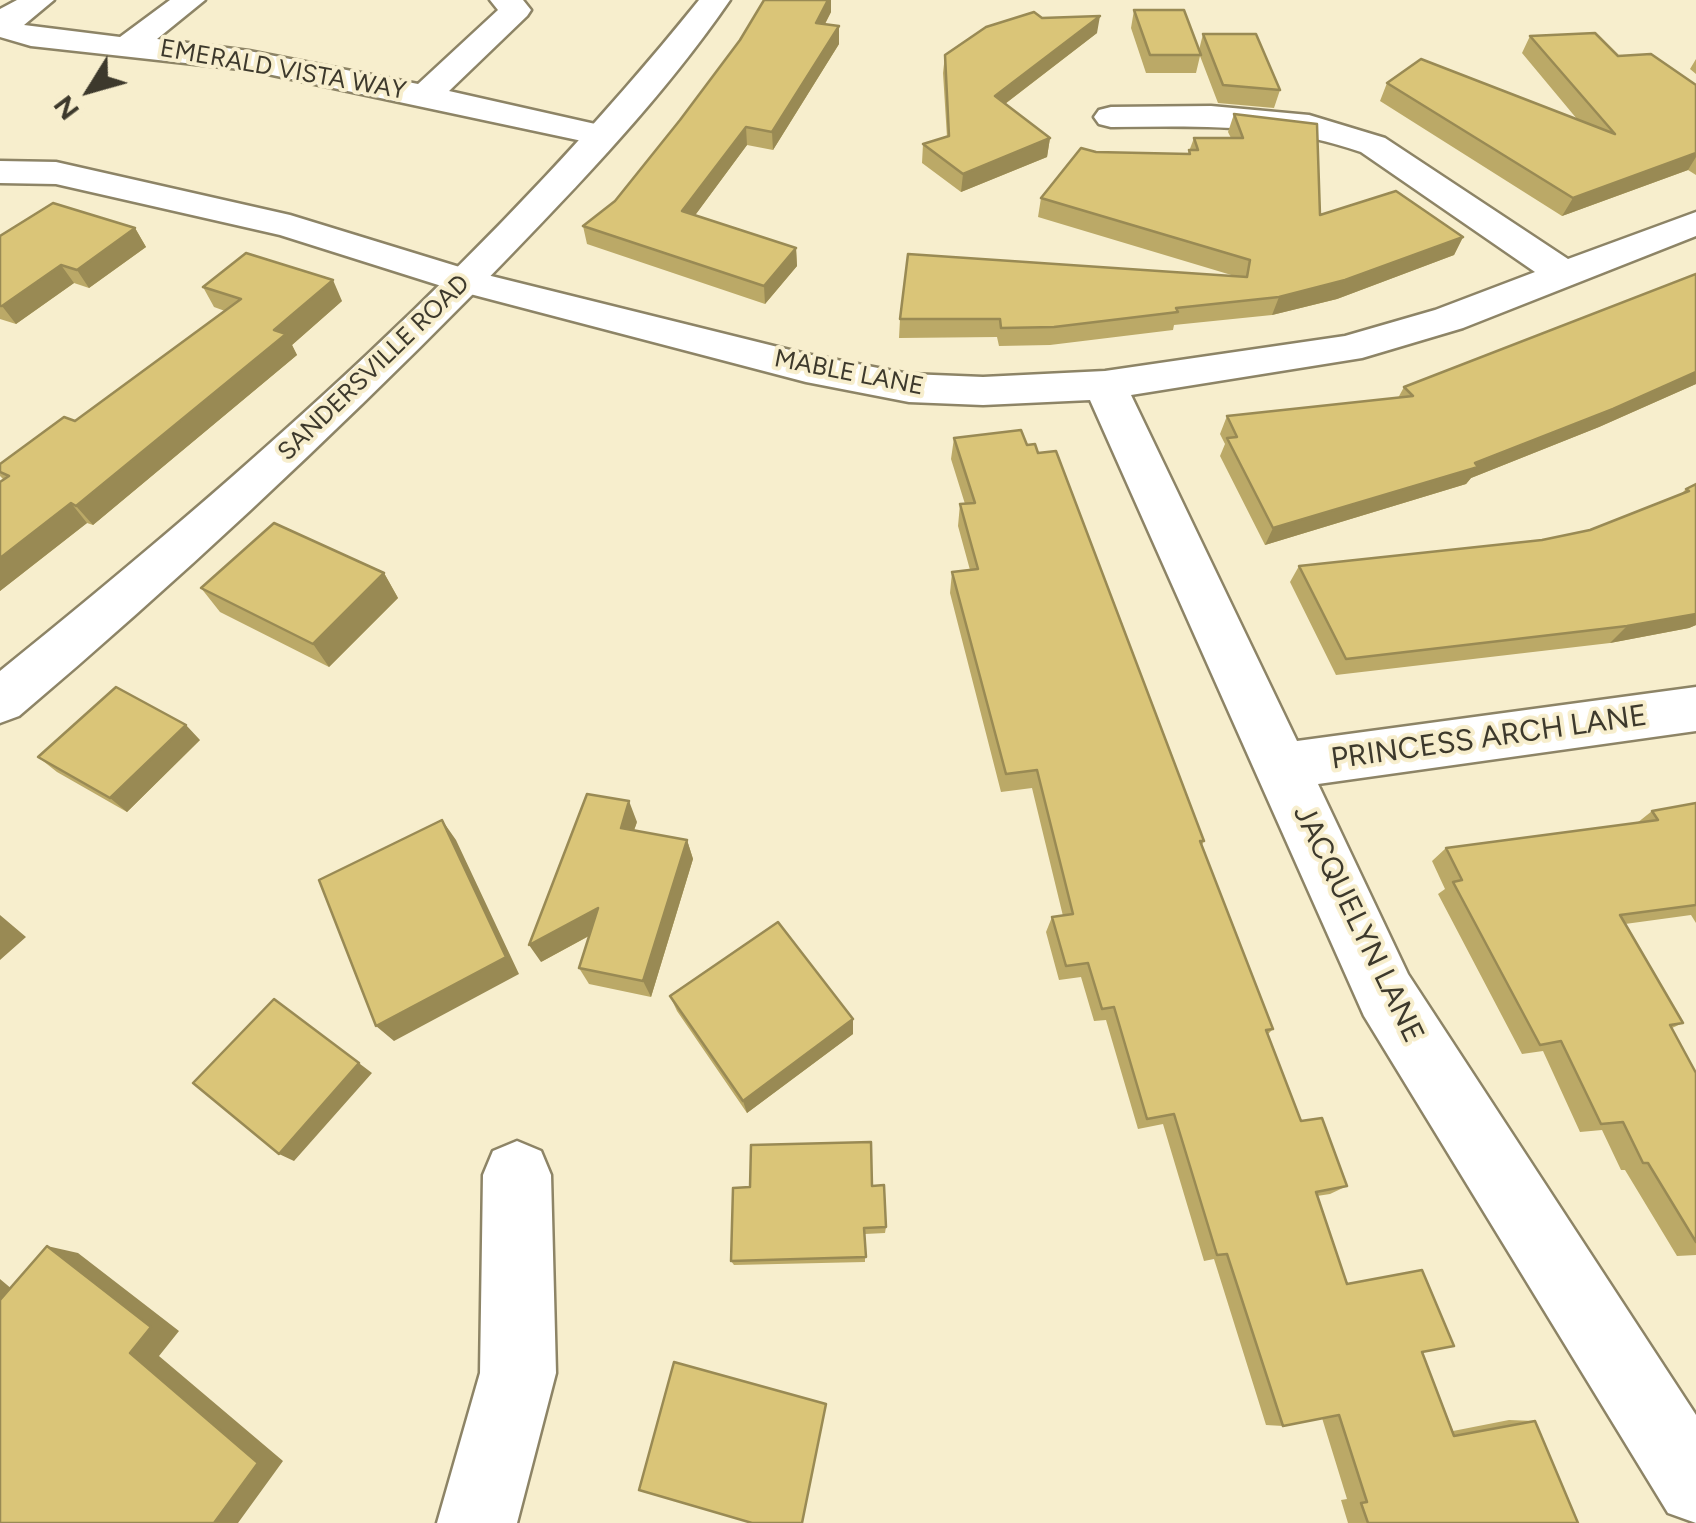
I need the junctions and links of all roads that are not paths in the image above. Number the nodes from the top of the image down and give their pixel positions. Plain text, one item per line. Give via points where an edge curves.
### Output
1 (39, 0) edge
2 (190, 0) edge
3 (505, 0) edge
4 (715, 0) edge
5 (131, 44) junction
6 (425, 96) junction
7 (1111, 117) dead end
8 (602, 135) junction
9 (0, 172) edge
10 (56, 173) junction
11 (0, 208) edge
12 (1696, 223) edge
13 (1564, 274) junction
14 (464, 280) junction
15 (1105, 385) junction
16 (0, 701) edge
17 (1696, 710) edge
18 (1282, 766) junction
19 (517, 1175) dead end
20 (1696, 1485) edge
21 (477, 1523) edge

1 - 5 street, EMERALD VISTA WAY via 10,18 9,30 33,39
2 - 5 street
3 - 6 street, EMERALD VISTA WAY via 516,10
4 - 8 street, SANDERSVILLE ROAD
5 - 6 street, EMERALD VISTA WAY
6 - 8 street, EMERALD VISTA WAY
7 - 13 street via 1260,116 1339,131 1374,146
8 - 14 street, SANDERSVILLE ROAD
9 - 10 street, MABLE LANE
10 - 11 street
10 - 14 street, MABLE LANE via 290,226
12 - 13 street, MABLE LANE
13 - 15 street, MABLE LANE via 1374,342
14 - 15 street, MABLE LANE via 909,388
14 - 16 street, SANDERSVILLE ROAD via 247,490
15 - 18 street, JACQUELYN LANE
17 - 18 street, PRINCESS ARCH LANE
18 - 20 street, JACQUELYN LANE via 1386,995
19 - 21 street via 518,1373

